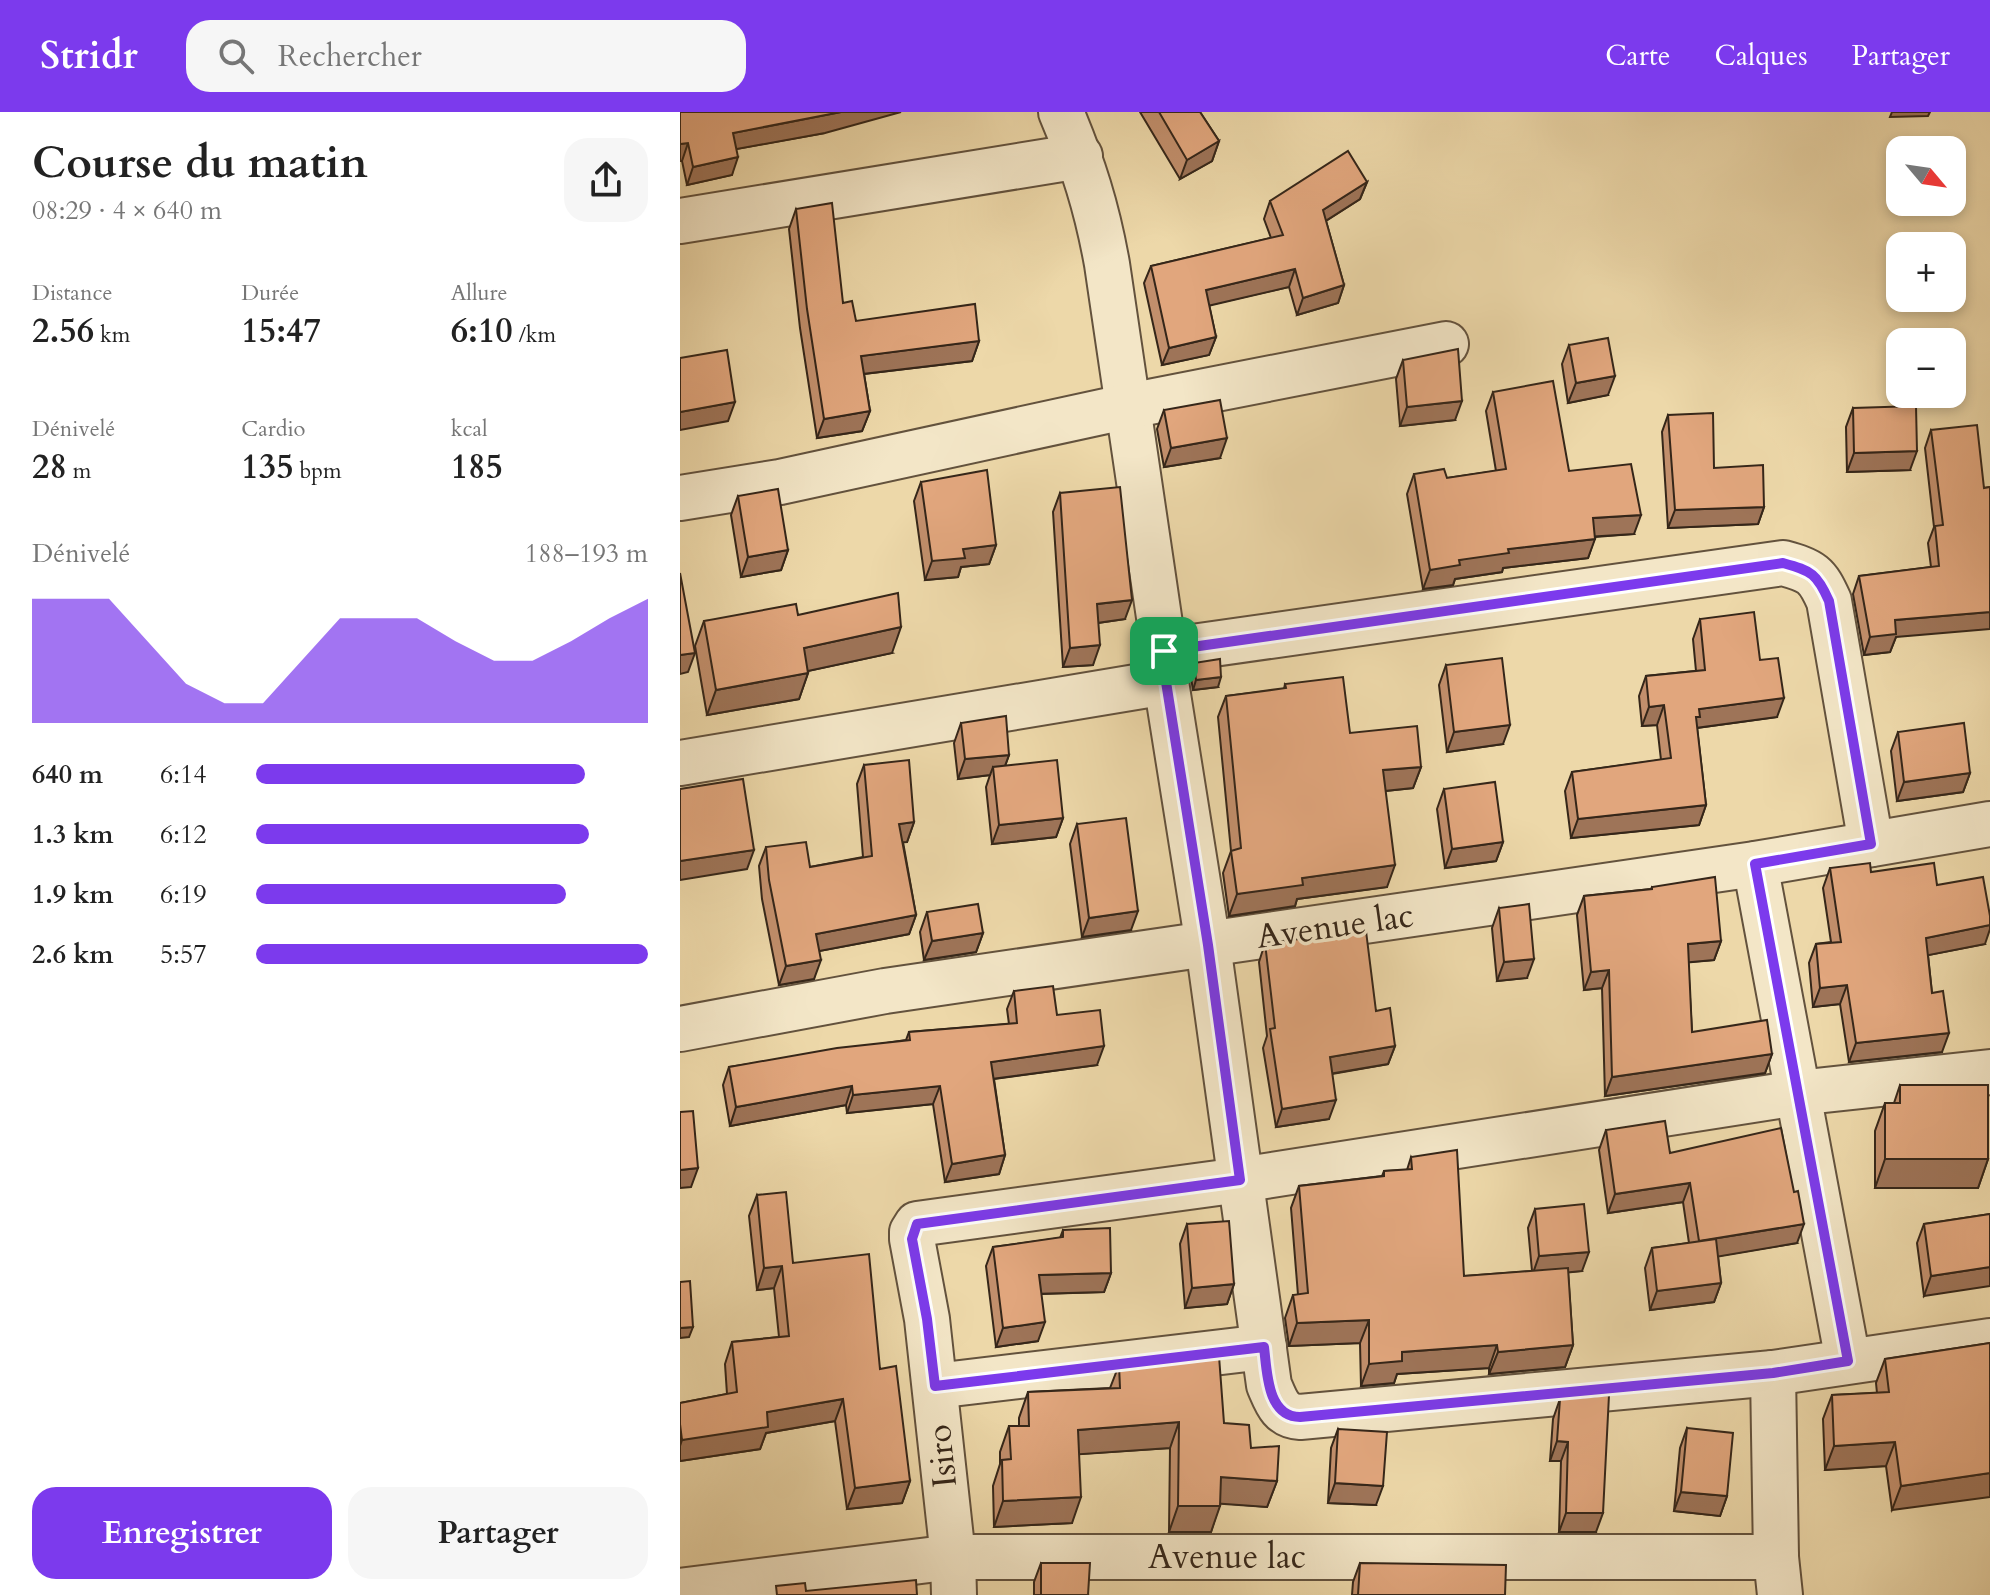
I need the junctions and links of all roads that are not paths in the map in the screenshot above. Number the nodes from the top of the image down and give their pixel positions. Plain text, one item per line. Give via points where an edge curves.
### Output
1 (1061, 112) edge
2 (1080, 156) junction
3 (680, 221) edge
4 (1446, 344) dead end
5 (1129, 406) junction
6 (680, 498) edge
7 (1165, 666) junction
8 (680, 763) edge
9 (1990, 824) edge
10 (1871, 844) junction
11 (1755, 864) junction
12 (1208, 945) junction
13 (680, 1029) edge
14 (1990, 1072) edge
15 (1797, 1093) junction
16 (1240, 1180) junction
17 (1990, 1341) edge
18 (1264, 1347) junction
19 (1848, 1361) junction
20 (1773, 1373) junction
21 (935, 1386) junction
22 (953, 1576) edge
23 (1778, 1576) edge
24 (682, 1582) edge

1 - 2 street
2 - 3 street
2 - 5 street via 1098,212
4 - 5 street
5 - 6 street via 780,482
5 - 7 street
7 - 8 street
7 - 10 street via 1783,563 1803,568 1819,578 1829,601
7 - 12 street
9 - 10 street, Avenue lac
10 - 11 street, Avenue lac
11 - 12 street, Avenue lac
11 - 15 street
12 - 13 street, Avenue lac via 885,991
12 - 16 street
14 - 15 street
15 - 16 street
15 - 19 street
16 - 18 street
16 - 21 street, Isiro via 917,1224 912,1239
17 - 19 street
18 - 20 street via 1269,1385 1277,1404 1292,1417
18 - 21 street
19 - 20 street
20 - 23 street
21 - 22 street, Isiro
22 - 23 street, Avenue lac
22 - 24 street, Avenue lac

